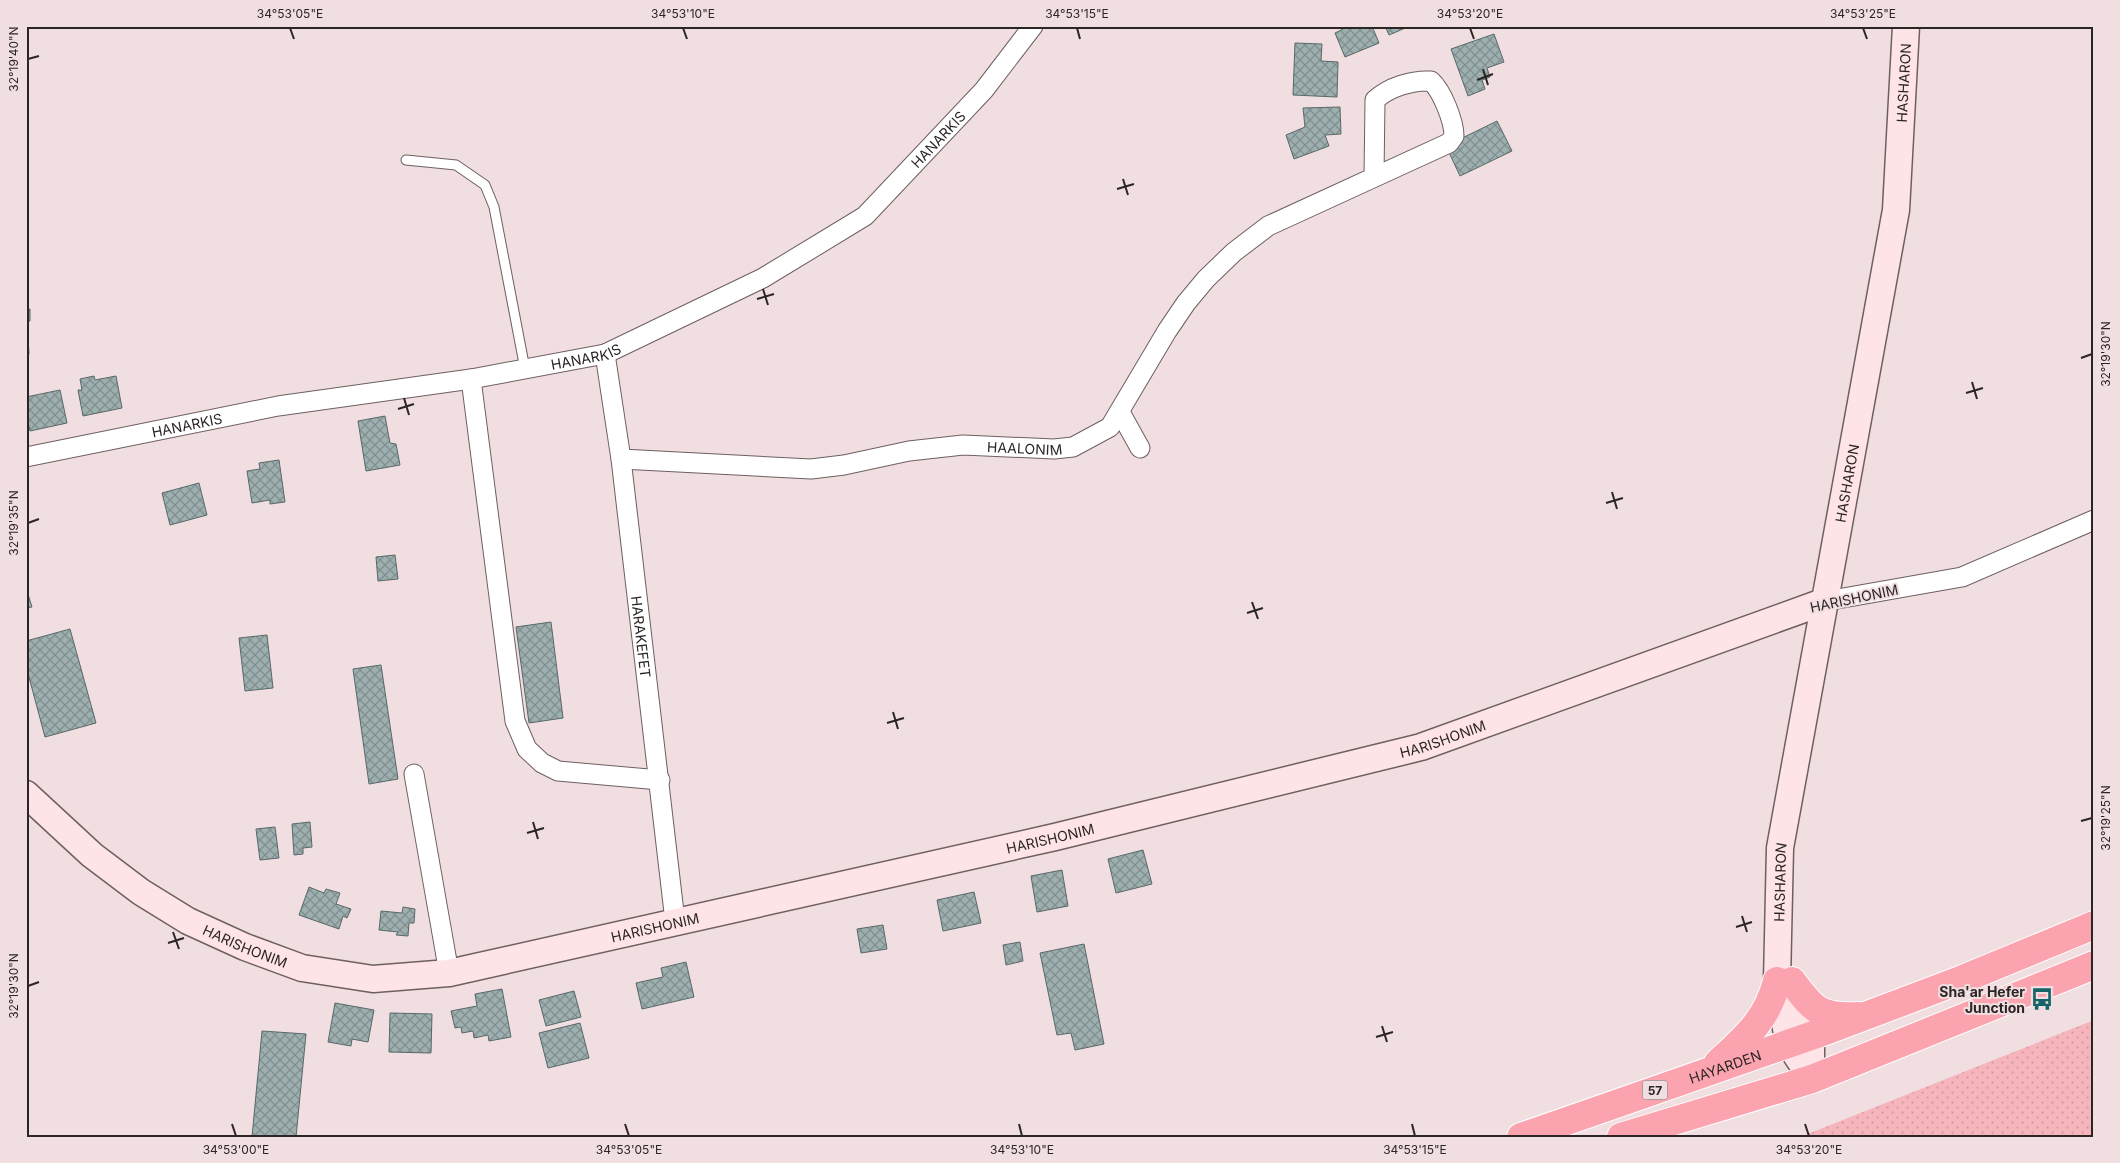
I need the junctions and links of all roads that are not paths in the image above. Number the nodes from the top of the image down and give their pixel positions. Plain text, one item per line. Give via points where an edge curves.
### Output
1 (1033, 26) edge
2 (1906, 26) edge
3 (406, 160) dead end
4 (1374, 177) junction
5 (605, 354) junction
6 (525, 369) junction
7 (471, 379) junction
8 (1120, 412) junction
9 (1140, 448) dead end
10 (26, 457) edge
11 (621, 459) junction
12 (2094, 520) edge
13 (1826, 601) junction
14 (414, 774) dead end
15 (660, 780) junction
16 (26, 794) edge
17 (675, 921) junction
18 (2094, 925) edge
19 (2094, 965) edge
20 (449, 973) junction
21 (1784, 981) junction
22 (1874, 1012) junction
23 (1800, 1040) junction
24 (1708, 1072) junction
25 (1812, 1079) junction
26 (1521, 1137) edge
27 (1621, 1137) edge

1 - 5 street, HANARKIS via 984,90 865,216 763,278
2 - 13 street, HASHARON via 1896,210
3 - 6 lane via 456,165 485,185 494,207
4 - 4 street, HAALONIM via 1375,100 1418,80 1431,80 1438,87 1454,136 1448,144
4 - 8 street, HAALONIM via 1268,226 1234,252 1206,278 1166,331
5 - 6 street, HANARKIS
5 - 11 street, HARAKEFET
6 - 7 street, HANARKIS
7 - 10 street, HANARKIS via 278,406
7 - 15 street via 514,721 527,749 558,771
8 - 9 street
8 - 11 street, HAALONIM via 1110,427 1094,437 1073,447 1054,449 963,445 811,469
11 - 15 street, HARAKEFET
12 - 13 street, HARISHONIM via 1962,577
13 - 17 street, HARISHONIM via 1421,747 1055,837
13 - 21 street, HASHARON via 1780,848 1777,939
14 - 20 street
15 - 17 street, HARAKEFET
16 - 20 street, HARISHONIM via 92,855 141,892 188,921 245,947 302,968 373,979
17 - 20 street, HARISHONIM
18 - 22 highway, 57
19 - 25 highway
21 - 22 highway via 1824,1014 1843,1017
21 - 23 street, HASHARON
21 - 24 highway via 1757,1024
22 - 23 highway, 57
23 - 24 highway, HAYARDEN / 57
23 - 25 street, HASHARON
24 - 26 highway, HAYARDEN / 57
25 - 27 highway

